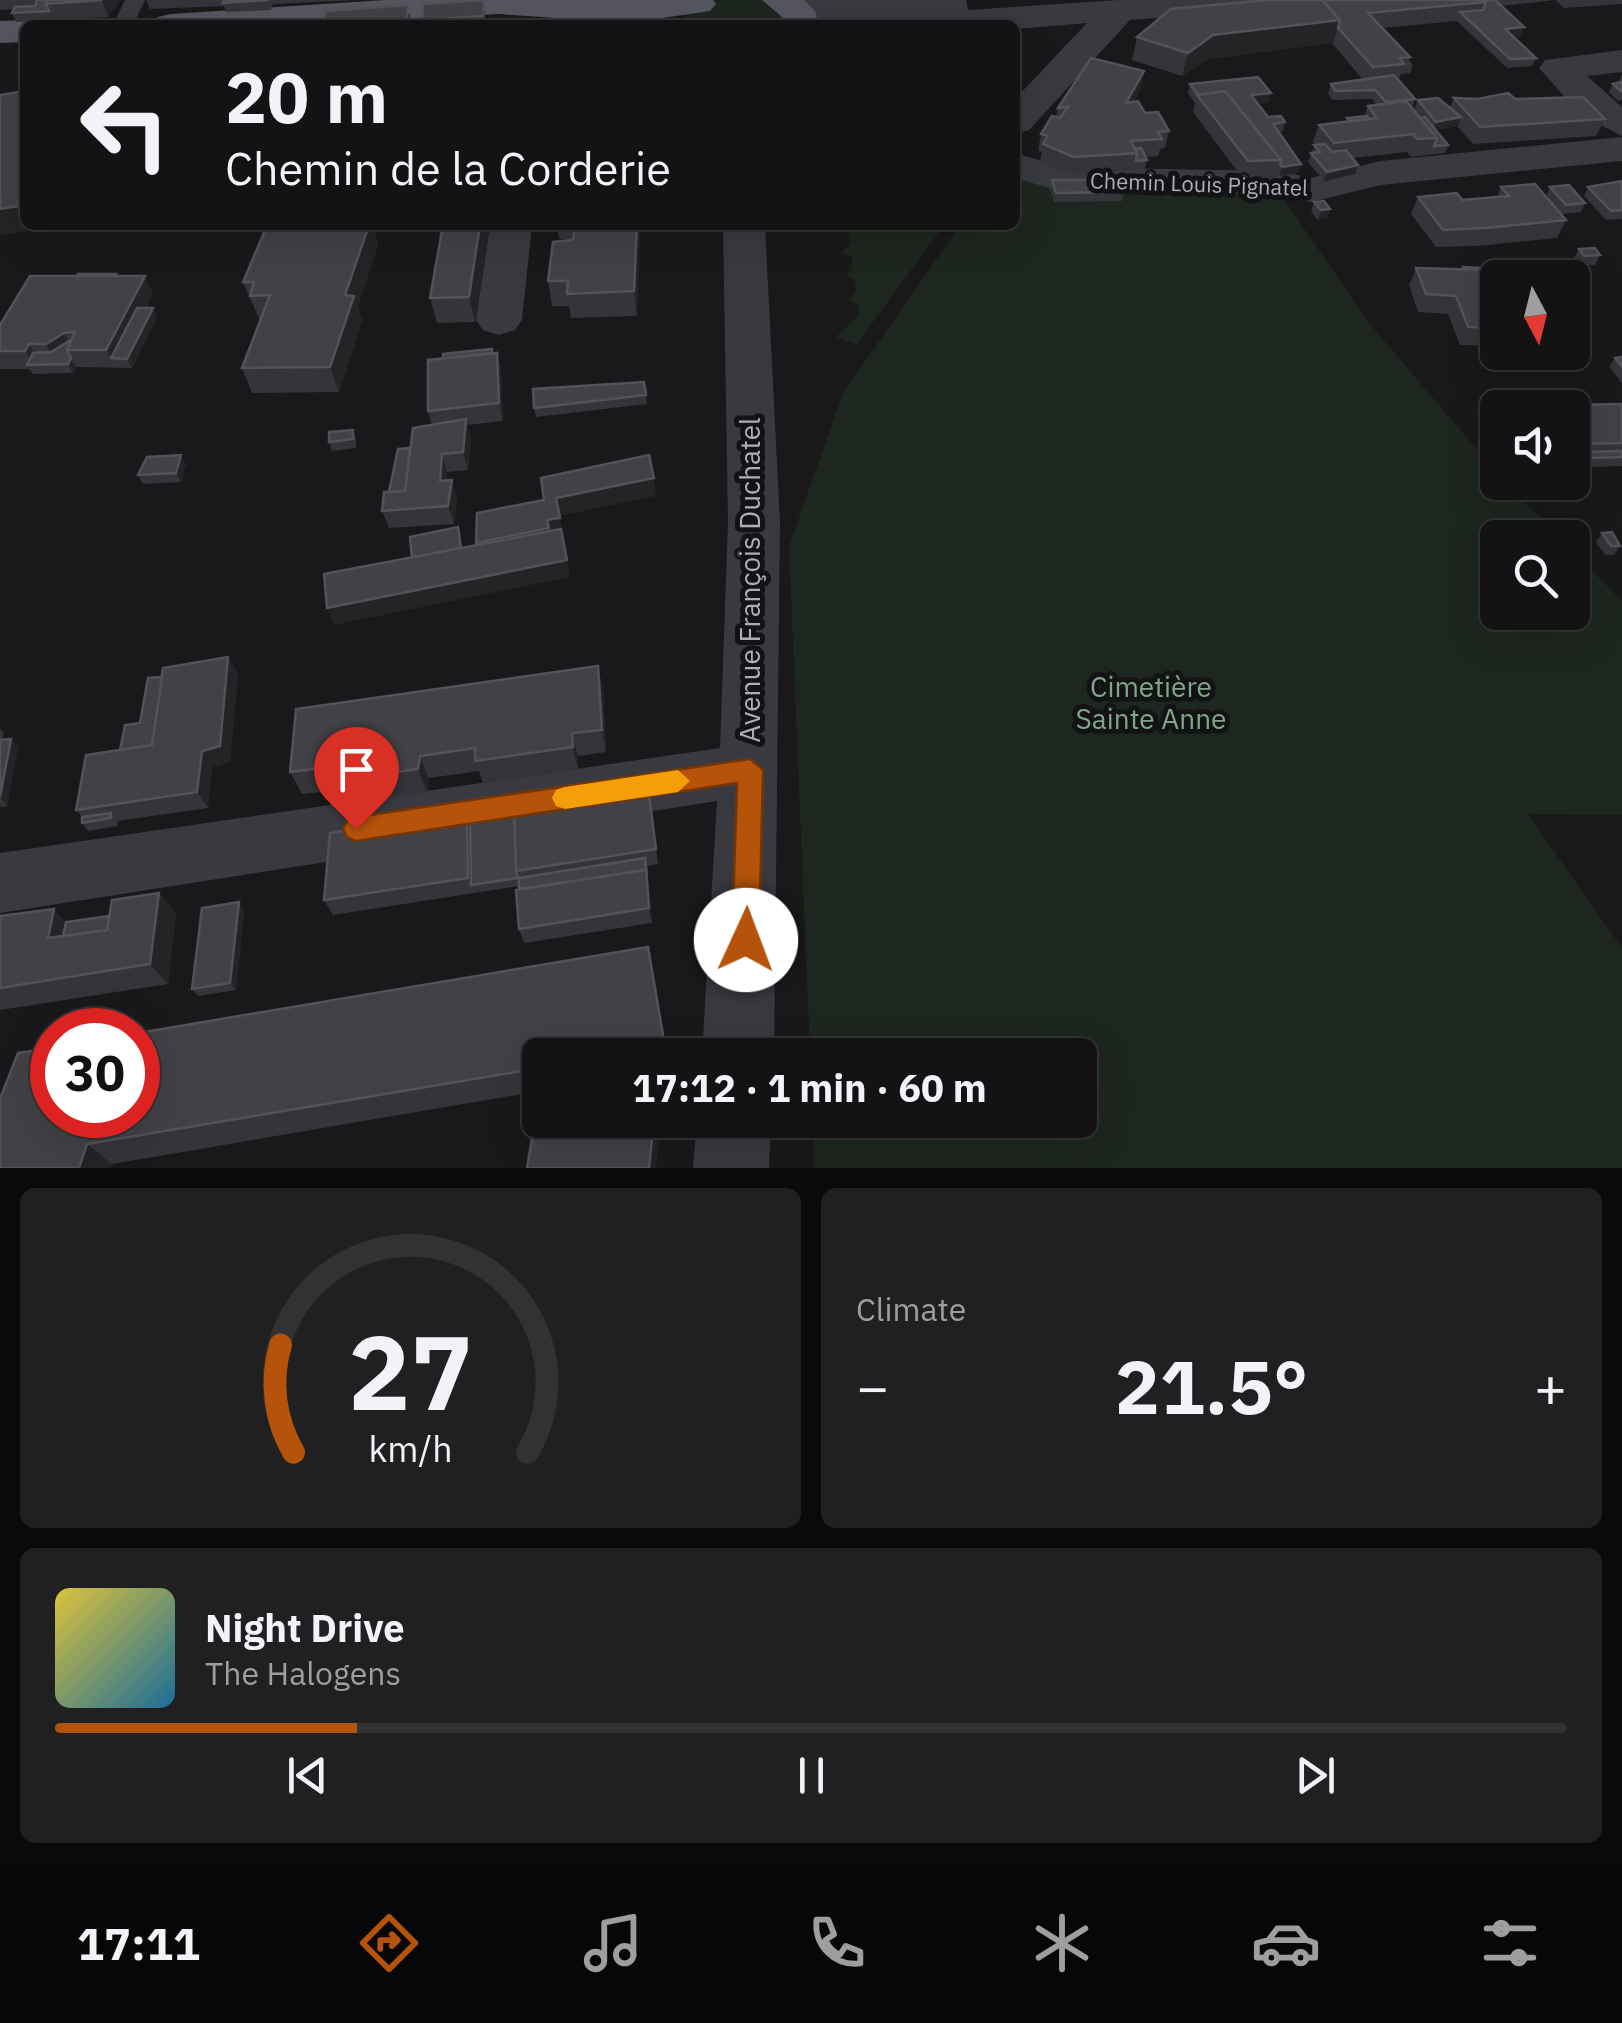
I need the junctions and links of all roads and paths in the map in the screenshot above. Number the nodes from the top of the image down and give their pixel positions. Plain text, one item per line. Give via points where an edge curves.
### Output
1 (1056, 0) edge
2 (1270, 0) edge
3 (390, 5) edge
4 (1138, 8) edge
5 (695, 10) edge
6 (790, 10) edge
7 (922, 11) edge
8 (226, 20) edge
9 (1622, 61) edge
10 (1020, 117) edge
11 (1622, 124) edge
12 (1622, 149) edge
13 (1020, 167) edge
14 (511, 230) edge
15 (744, 230) edge
16 (499, 320) dead end
17 (750, 770) junction
18 (0, 883) edge
19 (739, 1038) edge
20 (733, 1138) edge
21 (731, 1168) edge

1 - 7 street
2 - 4 street
3 - 5 main road
3 - 8 main road
4 - 7 street
4 - 10 street
6 - 7 street
9 - 11 street via 1558,68
12 - 13 street, Chemin Louis Pignatel via 1381,173 1311,190 1278,182 1059,180
14 - 16 street
15 - 17 street, Avenue François Duchatel via 754,522
17 - 18 street
17 - 19 street, Avenue François Duchatel
20 - 21 street

